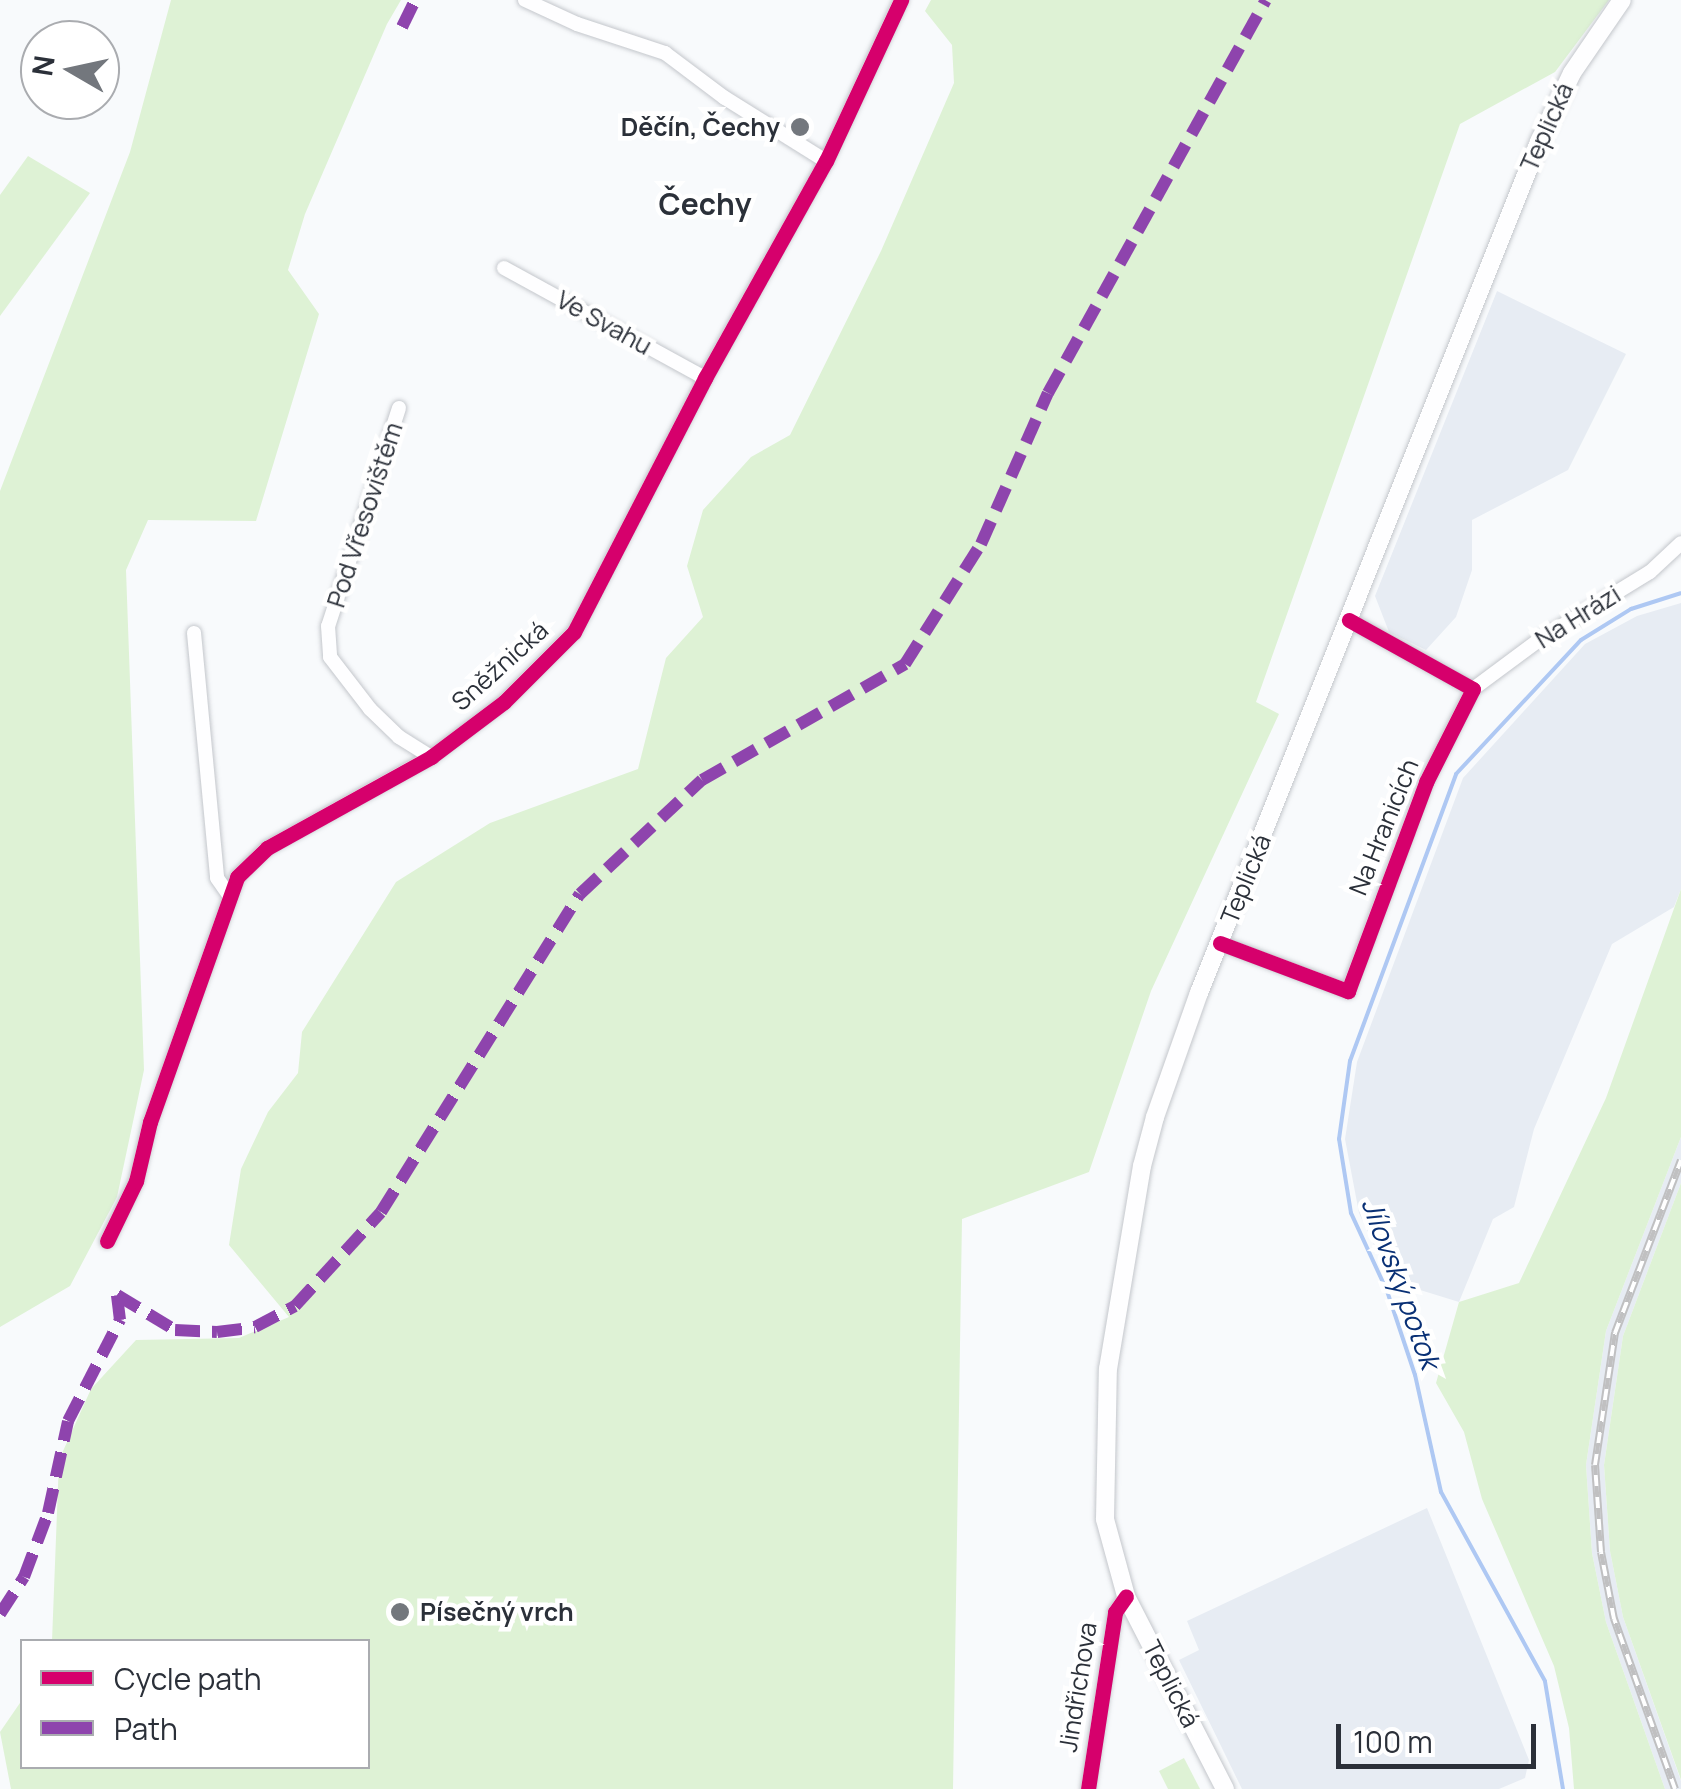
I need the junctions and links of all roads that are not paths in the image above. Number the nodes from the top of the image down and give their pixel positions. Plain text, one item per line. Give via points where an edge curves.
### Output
1 (525, 0) edge
2 (901, 0) edge
3 (1622, 0) edge
4 (826, 160) junction
5 (504, 268) dead end
6 (705, 378) junction
7 (400, 408) dead end
8 (1681, 543) edge
9 (1349, 620) junction
10 (194, 633) dead end
11 (1473, 690) junction
12 (432, 757) junction
13 (228, 894) junction
14 (1220, 943) junction
15 (107, 1241) dead end
16 (1126, 1596) junction
17 (1088, 1789) edge
18 (1226, 1789) edge

1 - 4 street via 664,53
2 - 4 street, Sněžnická
3 - 9 main road, Teplická via 1572,73 1538,142
4 - 6 street, Sněžnická
5 - 6 street, Ve Svahu
6 - 12 street, Sněžnická via 574,632 504,702
7 - 12 street, Pod Vřesovištěm via 328,626 330,657 370,709
8 - 11 street, Na Hrázi via 1650,572
9 - 11 street
9 - 14 main road, Teplická
10 - 13 street via 217,878
11 - 14 street, Na Hranicích via 1426,782 1348,992
12 - 13 street, Sněžnická via 267,848
13 - 15 street, Sněžnická via 136,1182
14 - 16 main road, Teplická via 1155,1117 1114,1322 1106,1519
16 - 17 street, Jindřichova via 1115,1612
16 - 18 main road, Teplická

